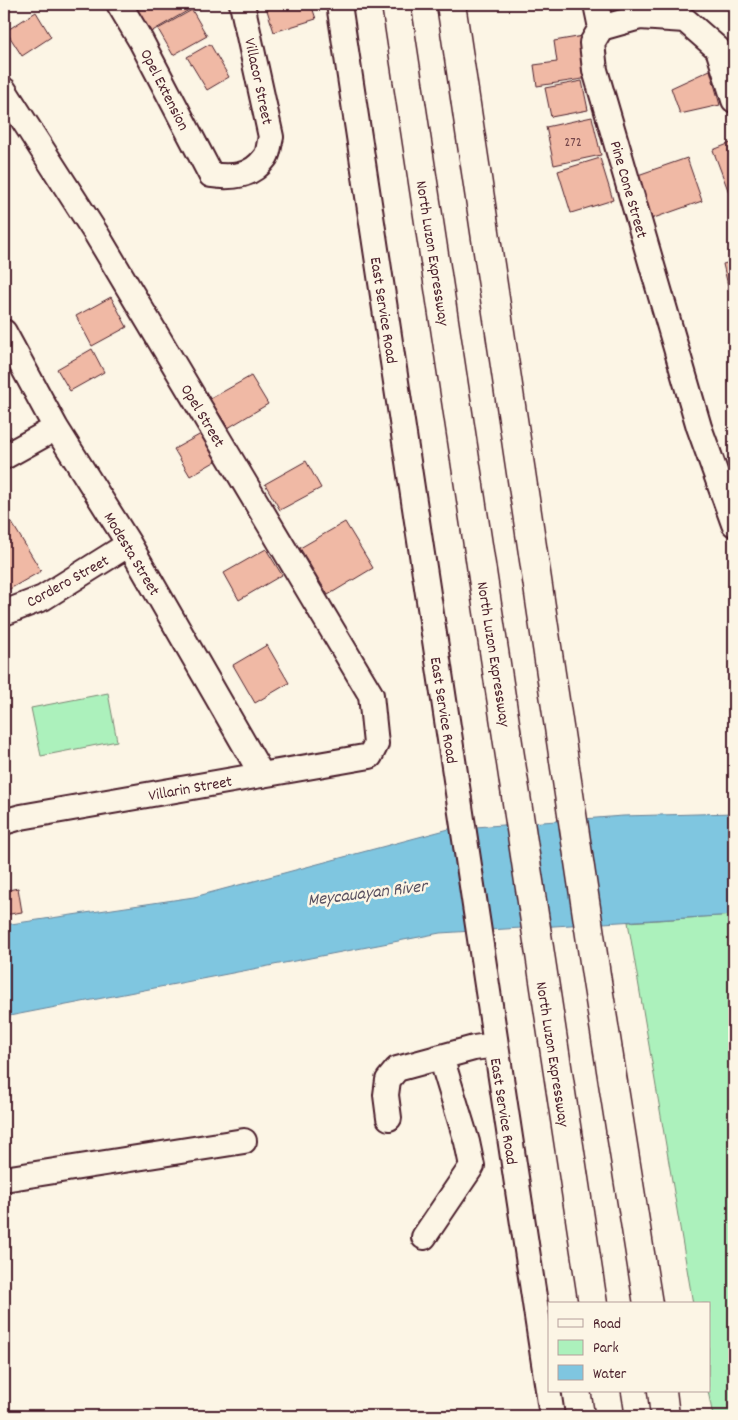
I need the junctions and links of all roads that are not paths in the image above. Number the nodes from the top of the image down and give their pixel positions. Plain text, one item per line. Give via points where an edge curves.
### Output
1 (119, 4) edge
2 (242, 4) edge
3 (338, 4) edge
4 (396, 4) edge
5 (451, 4) edge
6 (596, 4) edge
7 (601, 28) junction
8 (4, 90) edge
9 (734, 100) edge
10 (211, 175) joint
11 (4, 332) edge
12 (56, 428) junction
13 (4, 457) edge
14 (734, 524) edge
15 (129, 544) junction
16 (4, 613) edge
17 (374, 751) joint
18 (262, 775) junction
19 (4, 822) edge
20 (495, 1045) junction
21 (441, 1057) junction
22 (389, 1118) dead end
23 (244, 1141) dead end
24 (4, 1179) edge
25 (424, 1237) dead end
26 (592, 1302) edge
27 (648, 1302) edge
28 (548, 1390) edge
29 (548, 1392) edge
30 (606, 1392) edge
31 (662, 1392) edge
32 (552, 1416) edge
33 (610, 1416) edge
34 (666, 1416) edge

1 - 10 street, Opel Extension via 142,41
2 - 10 street, Villacor Street via 271,137 266,158 251,171 231,178
3 - 20 street, East Service Road
4 - 26 highway, North Luzon Expressway
5 - 27 highway
6 - 7 street
7 - 9 street via 640,16 685,20 718,49
7 - 14 street, Pine Cone Street via 592,43 595,70 699,427
8 - 17 street, Opel Street via 97,235 370,695
11 - 12 street, Modesta Street
12 - 13 street
12 - 15 street, Modesta Street
15 - 16 street, Cordero Street via 43,598
15 - 18 street, Modesta Street
17 - 18 street, Villarin Street via 370,756
18 - 19 street, Villarin Street
20 - 21 street
20 - 28 street, East Service Road
21 - 22 street via 397,1069 388,1080
21 - 25 street via 472,1166
23 - 24 street
29 - 32 street, East Service Road
30 - 33 highway
31 - 34 highway

